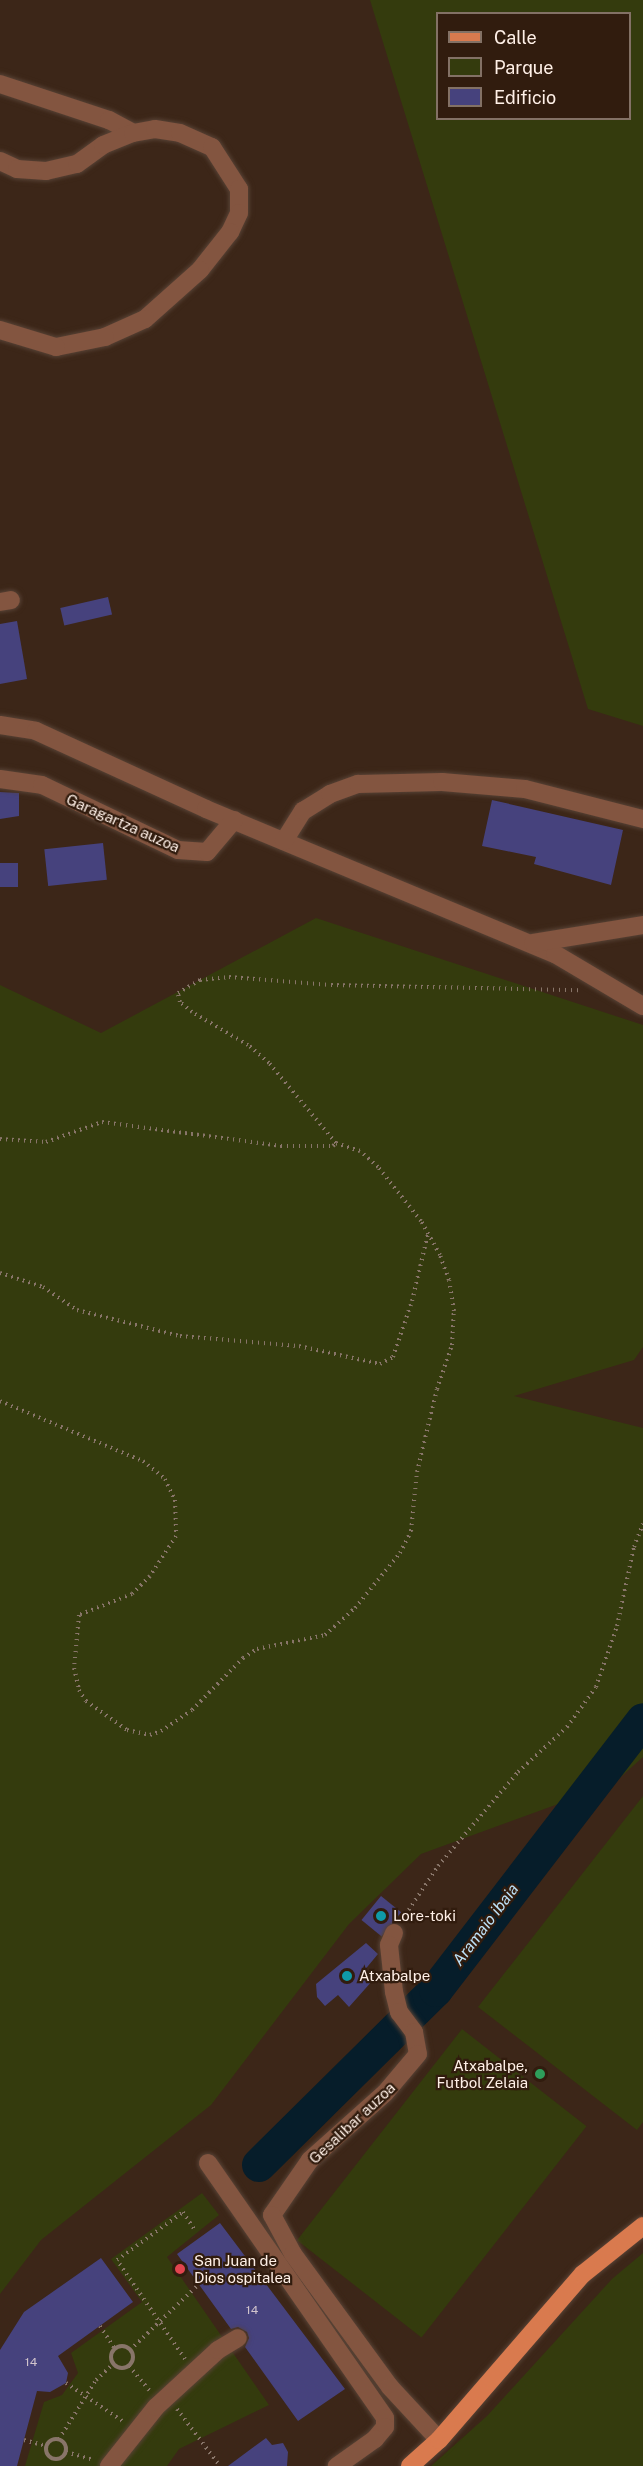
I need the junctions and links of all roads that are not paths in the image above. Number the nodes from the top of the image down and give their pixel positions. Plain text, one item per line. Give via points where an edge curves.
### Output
1 (0, 84) edge
2 (133, 133) junction
3 (0, 160) edge
4 (0, 330) edge
5 (0, 725) edge
6 (0, 779) edge
7 (643, 819) edge
8 (234, 820) junction
9 (284, 841) junction
10 (643, 925) edge
11 (528, 943) junction
12 (643, 1006) edge
13 (394, 1934) road end
14 (208, 2163) dead end
15 (643, 2226) edge
16 (238, 2338) dead end
17 (439, 2440) junction
18 (103, 2464) edge
19 (337, 2466) edge
20 (410, 2466) edge

1 - 2 street via 109,120
2 - 3 street via 103,145 77,164 46,171 17,169
2 - 4 street via 155,129 180,133 212,147 239,189 239,213 230,232 200,270 145,320 105,337 56,347
5 - 8 street via 36,731
6 - 8 street, Garagartza auzoa via 42,785 178,850 207,852
7 - 9 street via 525,789 442,782 358,784 330,794 303,811
8 - 9 street
9 - 11 street
10 - 11 street
11 - 12 street via 555,954
13 - 17 street, Gesalibar auzoa via 390,1959 399,2012 414,2032 418,2054 406,2072 324,2144 278,2201 273,2215 293,2254 390,2387
14 - 19 street via 385,2418 385,2427 375,2439
15 - 17 main road via 583,2274
16 - 18 street via 194,2372
17 - 20 main road

